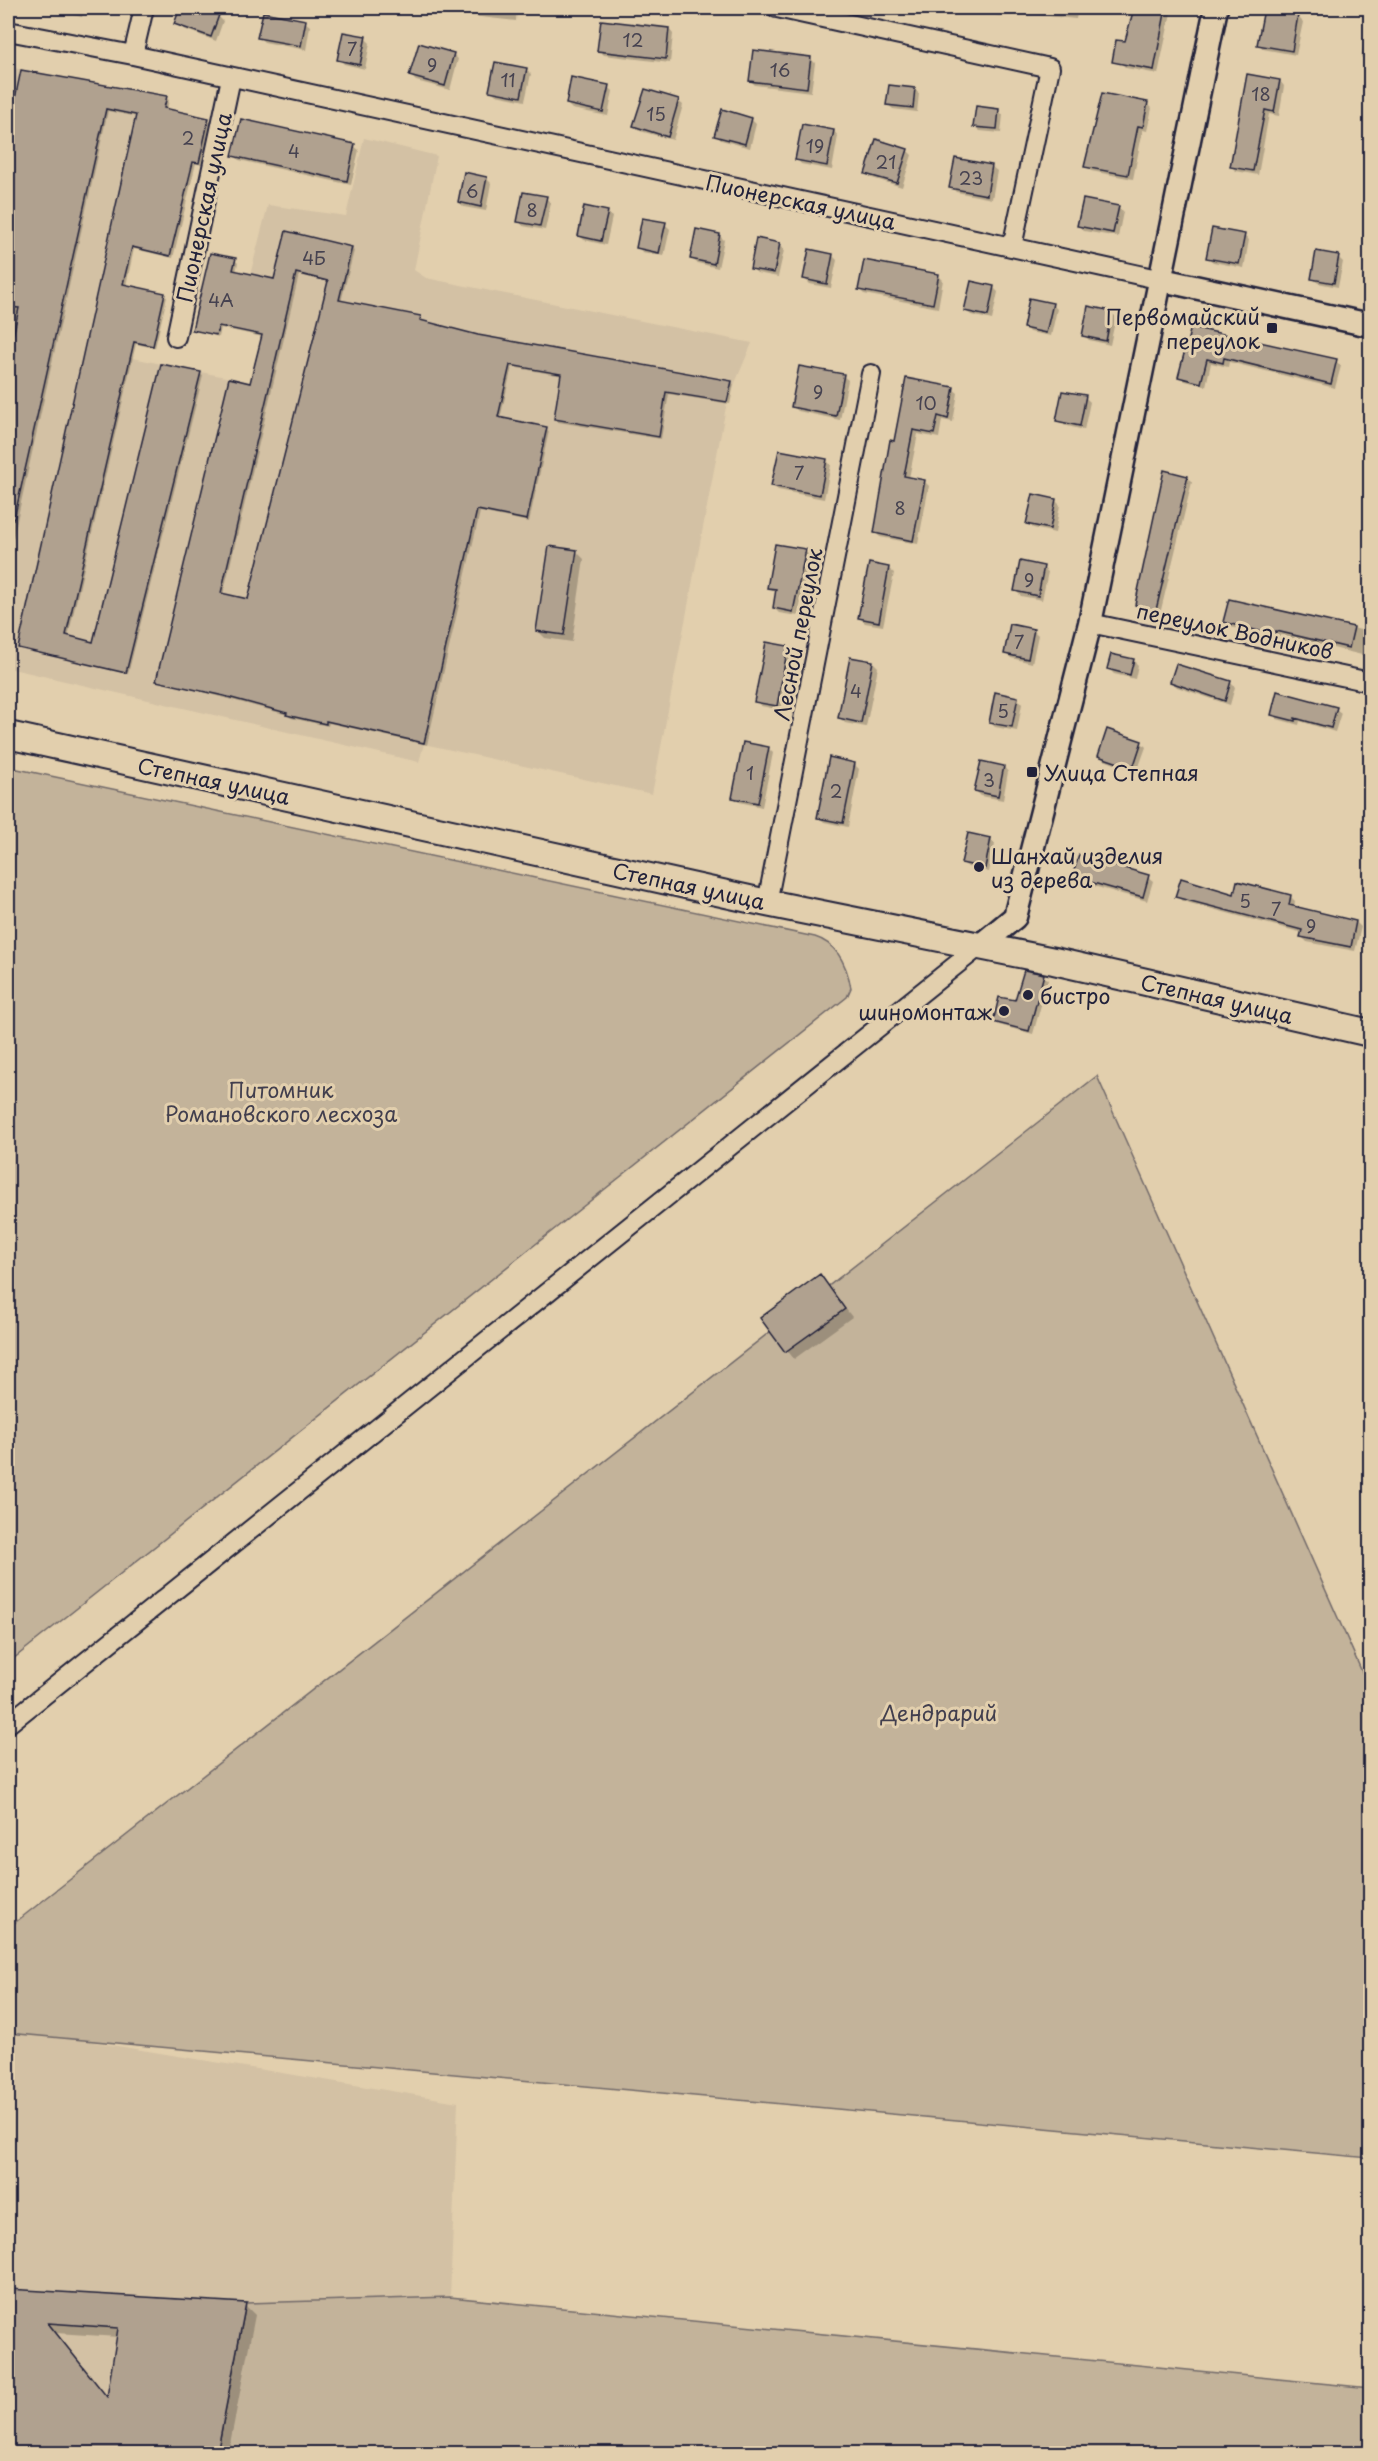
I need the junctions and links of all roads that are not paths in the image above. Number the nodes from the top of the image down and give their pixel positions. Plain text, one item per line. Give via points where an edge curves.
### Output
1 (144, 8) edge
2 (777, 8) edge
3 (1216, 8) edge
4 (8, 31) edge
5 (133, 55) junction
6 (231, 78) junction
7 (1012, 247) junction
8 (1162, 280) junction
9 (1371, 325) edge
10 (176, 337) dead end
11 (872, 374) dead end
12 (1090, 622) junction
13 (1371, 682) edge
14 (8, 735) edge
15 (767, 903) junction
16 (981, 945) junction
17 (1371, 1033) edge
18 (8, 1724) edge

1 - 5 street
2 - 7 street via 1050,68
3 - 8 street
4 - 5 street, Пионерская улица
5 - 6 street, Пионерская улица
6 - 7 street, Пионерская улица
6 - 10 street, Пионерская улица
7 - 8 street, Пионерская улица
8 - 9 street, Пионерская улица
8 - 12 street
11 - 15 street, Лесной переулок
12 - 13 street, переулок Водников
12 - 16 street via 1015,917
14 - 15 main road, Степная улица
15 - 16 main road, Степная улица
16 - 17 main road, Степная улица
16 - 18 street

